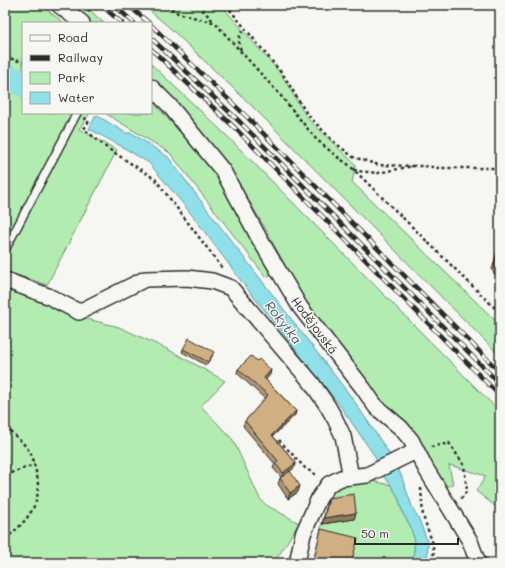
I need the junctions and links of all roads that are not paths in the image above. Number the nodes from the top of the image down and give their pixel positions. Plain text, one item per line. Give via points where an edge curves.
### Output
1 (59, 5) edge
2 (81, 22) edge
3 (152, 88) edge
4 (76, 114) edge
5 (5, 250) edge
6 (5, 280) edge
7 (416, 451) junction
8 (351, 477) junction
9 (297, 563) edge
10 (478, 563) edge

1 - 2 street
3 - 7 street, Hodějovská via 223,171 300,307 376,407 401,428
4 - 5 lane
6 - 8 street via 48,296 79,312 145,279 187,278 212,281 231,288 312,382 327,405 343,436
7 - 8 street via 376,471 360,477
7 - 10 street, Hodějovská via 470,541
8 - 9 street via 341,478 329,484 319,498 303,534

